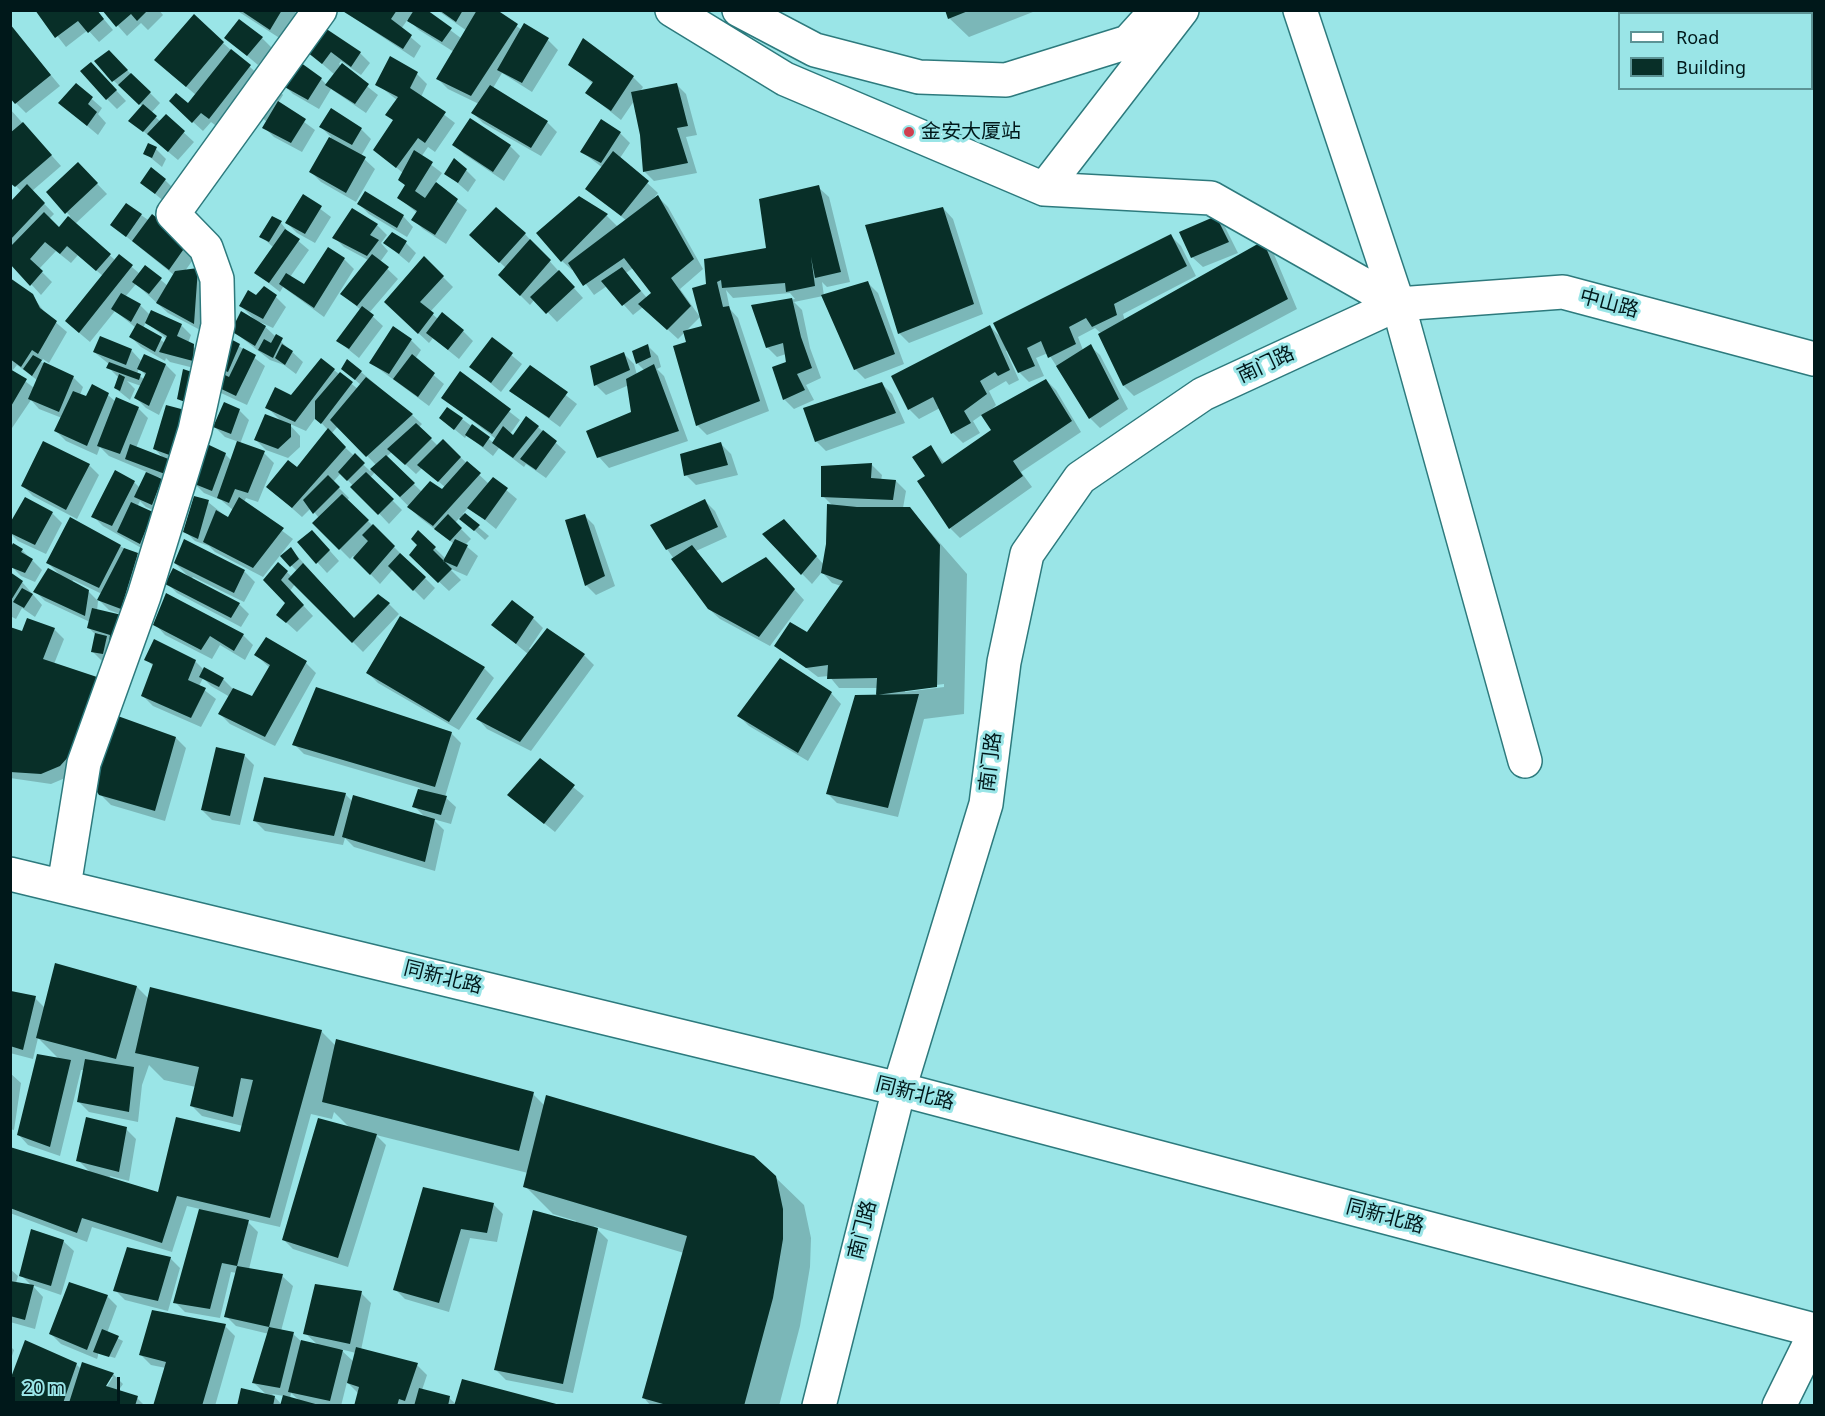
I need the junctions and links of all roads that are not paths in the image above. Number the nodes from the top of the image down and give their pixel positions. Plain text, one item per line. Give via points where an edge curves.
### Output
1 (320, 10) edge
2 (672, 10) edge
3 (739, 10) edge
4 (1157, 10) edge
5 (1182, 10) edge
6 (1300, 10) edge
7 (1044, 189) junction
8 (1398, 304) junction
9 (1815, 360) edge
10 (1525, 761) dead end
11 (10, 873) edge
12 (64, 886) junction
13 (898, 1089) junction
14 (1815, 1330) edge
15 (1815, 1335) edge
16 (819, 1406) edge
17 (1779, 1406) edge

1 - 12 main road via 173,214 206,248 217,279 218,325 195,430 144,596 84,763
2 - 7 main road via 785,79
3 - 4 main road via 827,53 919,77 1006,80 1128,42
5 - 7 main road
6 - 8 main road
7 - 8 main road via 1211,198
8 - 9 main road, 中山路 via 1563,292
8 - 10 main road
8 - 13 main road, 南门路 via 1203,394 1080,478 1027,554 1004,662 987,804
11 - 12 main road, 同新北路
12 - 13 main road, 同新北路
13 - 14 main road, 同新北路
13 - 16 main road, 南门路
15 - 17 main road

